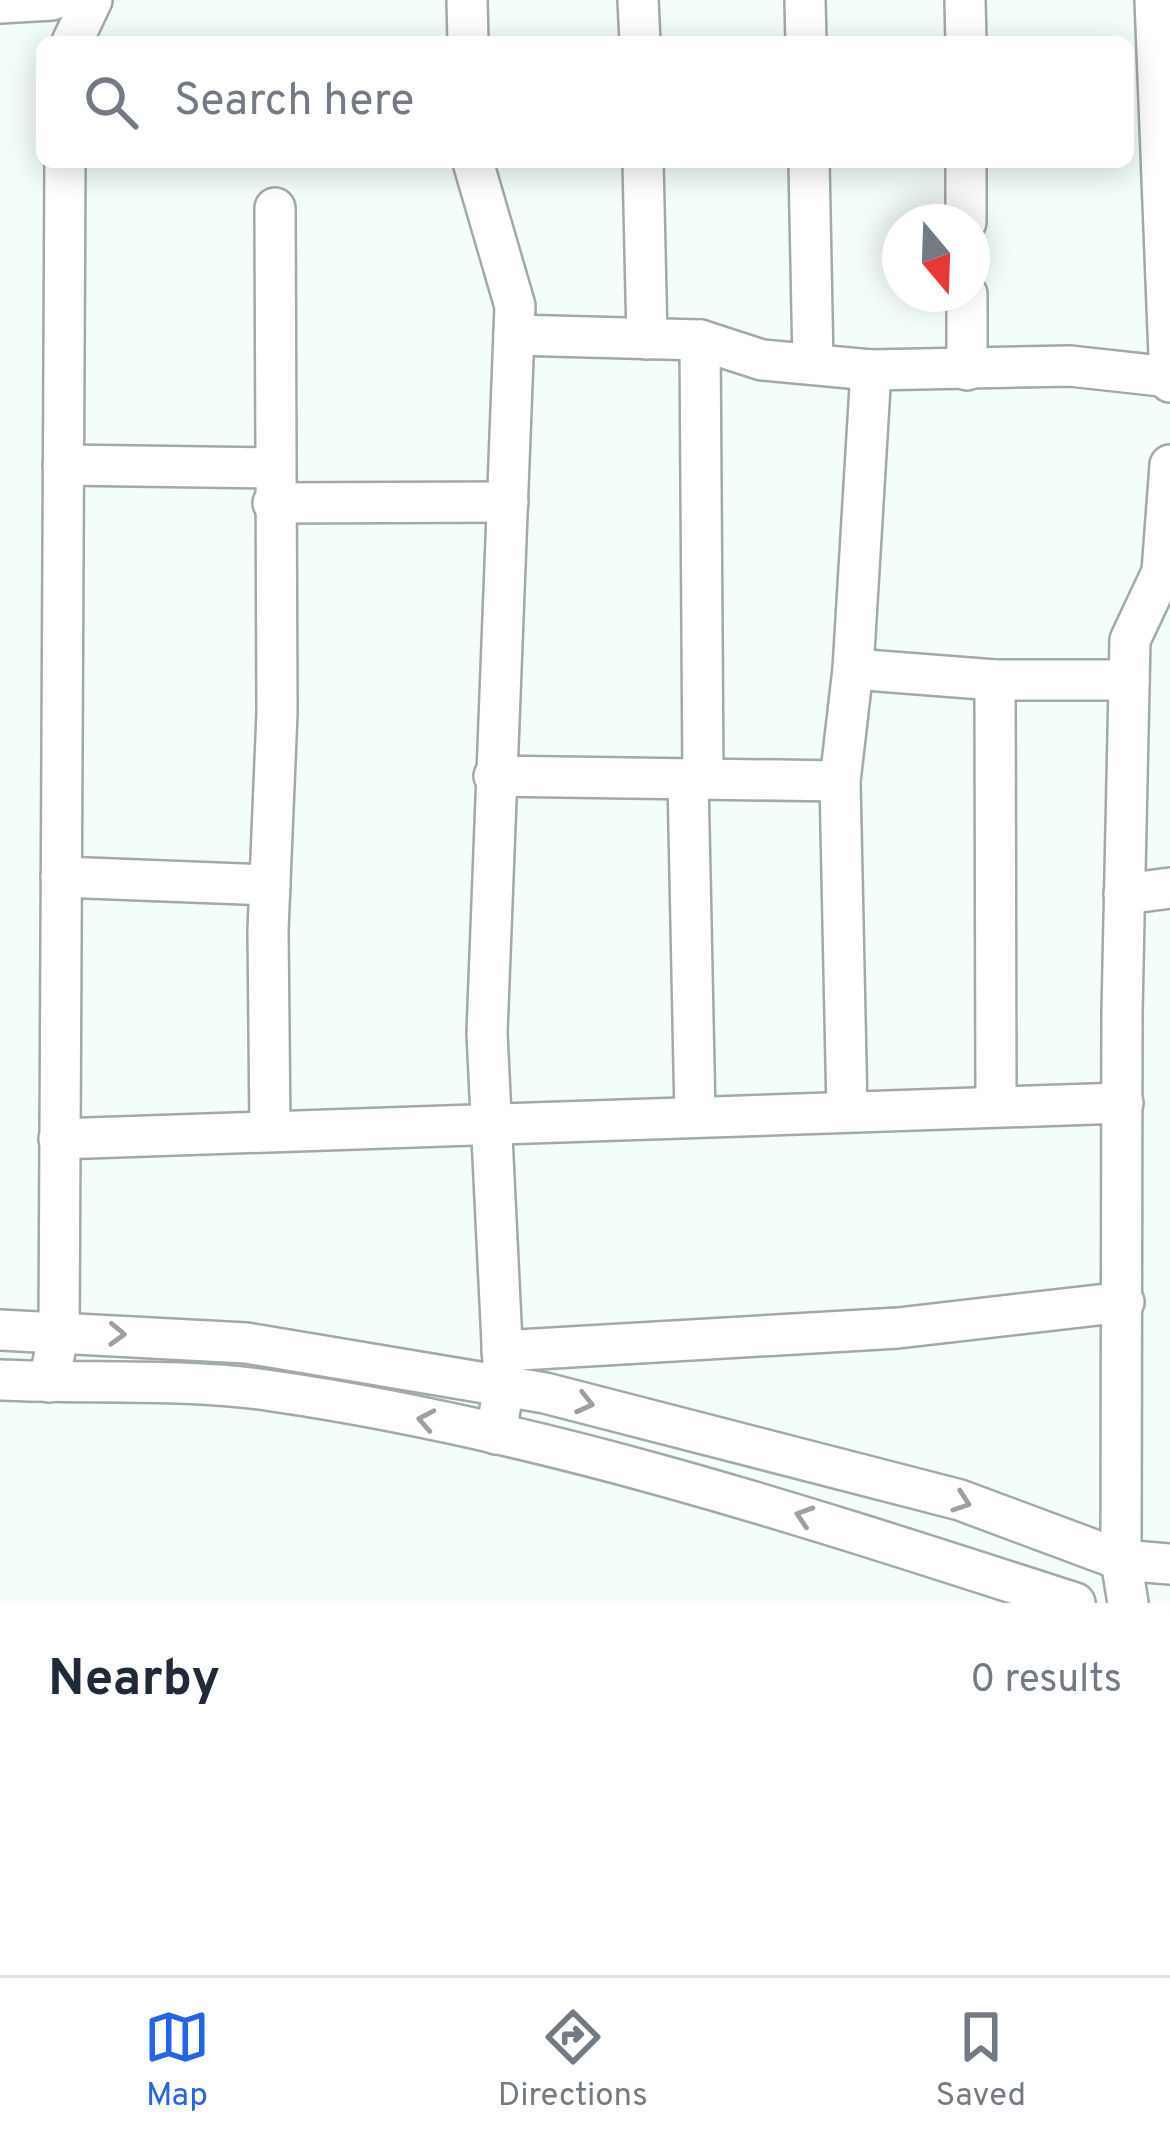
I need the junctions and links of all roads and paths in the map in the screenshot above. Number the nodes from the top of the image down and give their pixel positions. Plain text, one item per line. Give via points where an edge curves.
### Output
1 (52, 0) edge
2 (92, 0) edge
3 (467, 0) edge
4 (638, 0) edge
5 (805, 0) edge
6 (965, 0) edge
7 (0, 3) edge
8 (1160, 16) edge
9 (75, 36) edge
10 (468, 36) edge
11 (640, 36) edge
12 (806, 36) edge
13 (965, 36) edge
14 (65, 168) edge
15 (475, 168) edge
16 (643, 168) edge
17 (809, 168) edge
18 (966, 168) edge
19 (966, 204) edge
20 (274, 208) dead end
21 (1167, 269) edge
22 (967, 312) edge
23 (514, 335) junction
24 (647, 339) junction
25 (700, 340) junction
26 (813, 364) junction
27 (871, 370) junction
28 (967, 370) junction
29 (1170, 379) edge
30 (63, 465) junction
31 (1170, 465) edge
32 (273, 485) junction
33 (508, 502) junction
34 (1167, 554) edge
35 (853, 669) junction
36 (995, 680) junction
37 (1129, 680) junction
38 (494, 776) junction
39 (695, 779) junction
40 (840, 781) junction
41 (61, 877) junction
42 (270, 885) junction
43 (1170, 888) edge
44 (1124, 894) junction
45 (1123, 1103) junction
46 (996, 1107) junction
47 (847, 1111) junction
48 (694, 1115) junction
49 (492, 1121) junction
50 (270, 1130) junction
51 (59, 1139) junction
52 (1124, 1303) junction
53 (0, 1330) edge
54 (58, 1332) junction
55 (503, 1368) junction
56 (0, 1380) edge
57 (49, 1382) junction
58 (496, 1434) junction
59 (1121, 1560) junction
60 (1170, 1564) edge
61 (1075, 1603) edge
62 (1129, 1603) edge

1 - 7 street
2 - 9 street
3 - 10 street
4 - 11 street
5 - 12 street
6 - 13 street
8 - 21 street
14 - 30 street
15 - 23 street via 503,251
16 - 24 street
17 - 26 street
18 - 19 street
20 - 32 street
21 - 29 street
22 - 28 street
23 - 24 street
23 - 33 street
24 - 25 street
25 - 26 street via 762,361
25 - 39 street
26 - 27 street
27 - 28 street
27 - 35 street
28 - 29 street via 1070,367
30 - 32 street
30 - 41 street
31 - 34 street
32 - 33 street
32 - 42 street
33 - 38 street
34 - 37 street via 1130,640
35 - 36 street
35 - 40 street
36 - 37 street
36 - 46 street
37 - 44 street
38 - 39 street
38 - 49 street
39 - 40 street
39 - 48 street
40 - 47 street
41 - 42 street
41 - 51 street
42 - 50 street
43 - 44 street
44 - 45 street
45 - 46 street
45 - 52 street
46 - 47 street
47 - 48 street
48 - 49 street
49 - 50 street
49 - 55 street
50 - 51 street
51 - 54 street
52 - 55 street
52 - 59 street
53 - 54 street
54 -> 55 street
54 - 57 street
55 - 58 street
55 -> 59 street via 961,1500
56 - 57 street
58 -> 57 street via 269,1390
61 -> 58 street via 692,1480
59 - 60 street
59 - 62 street

